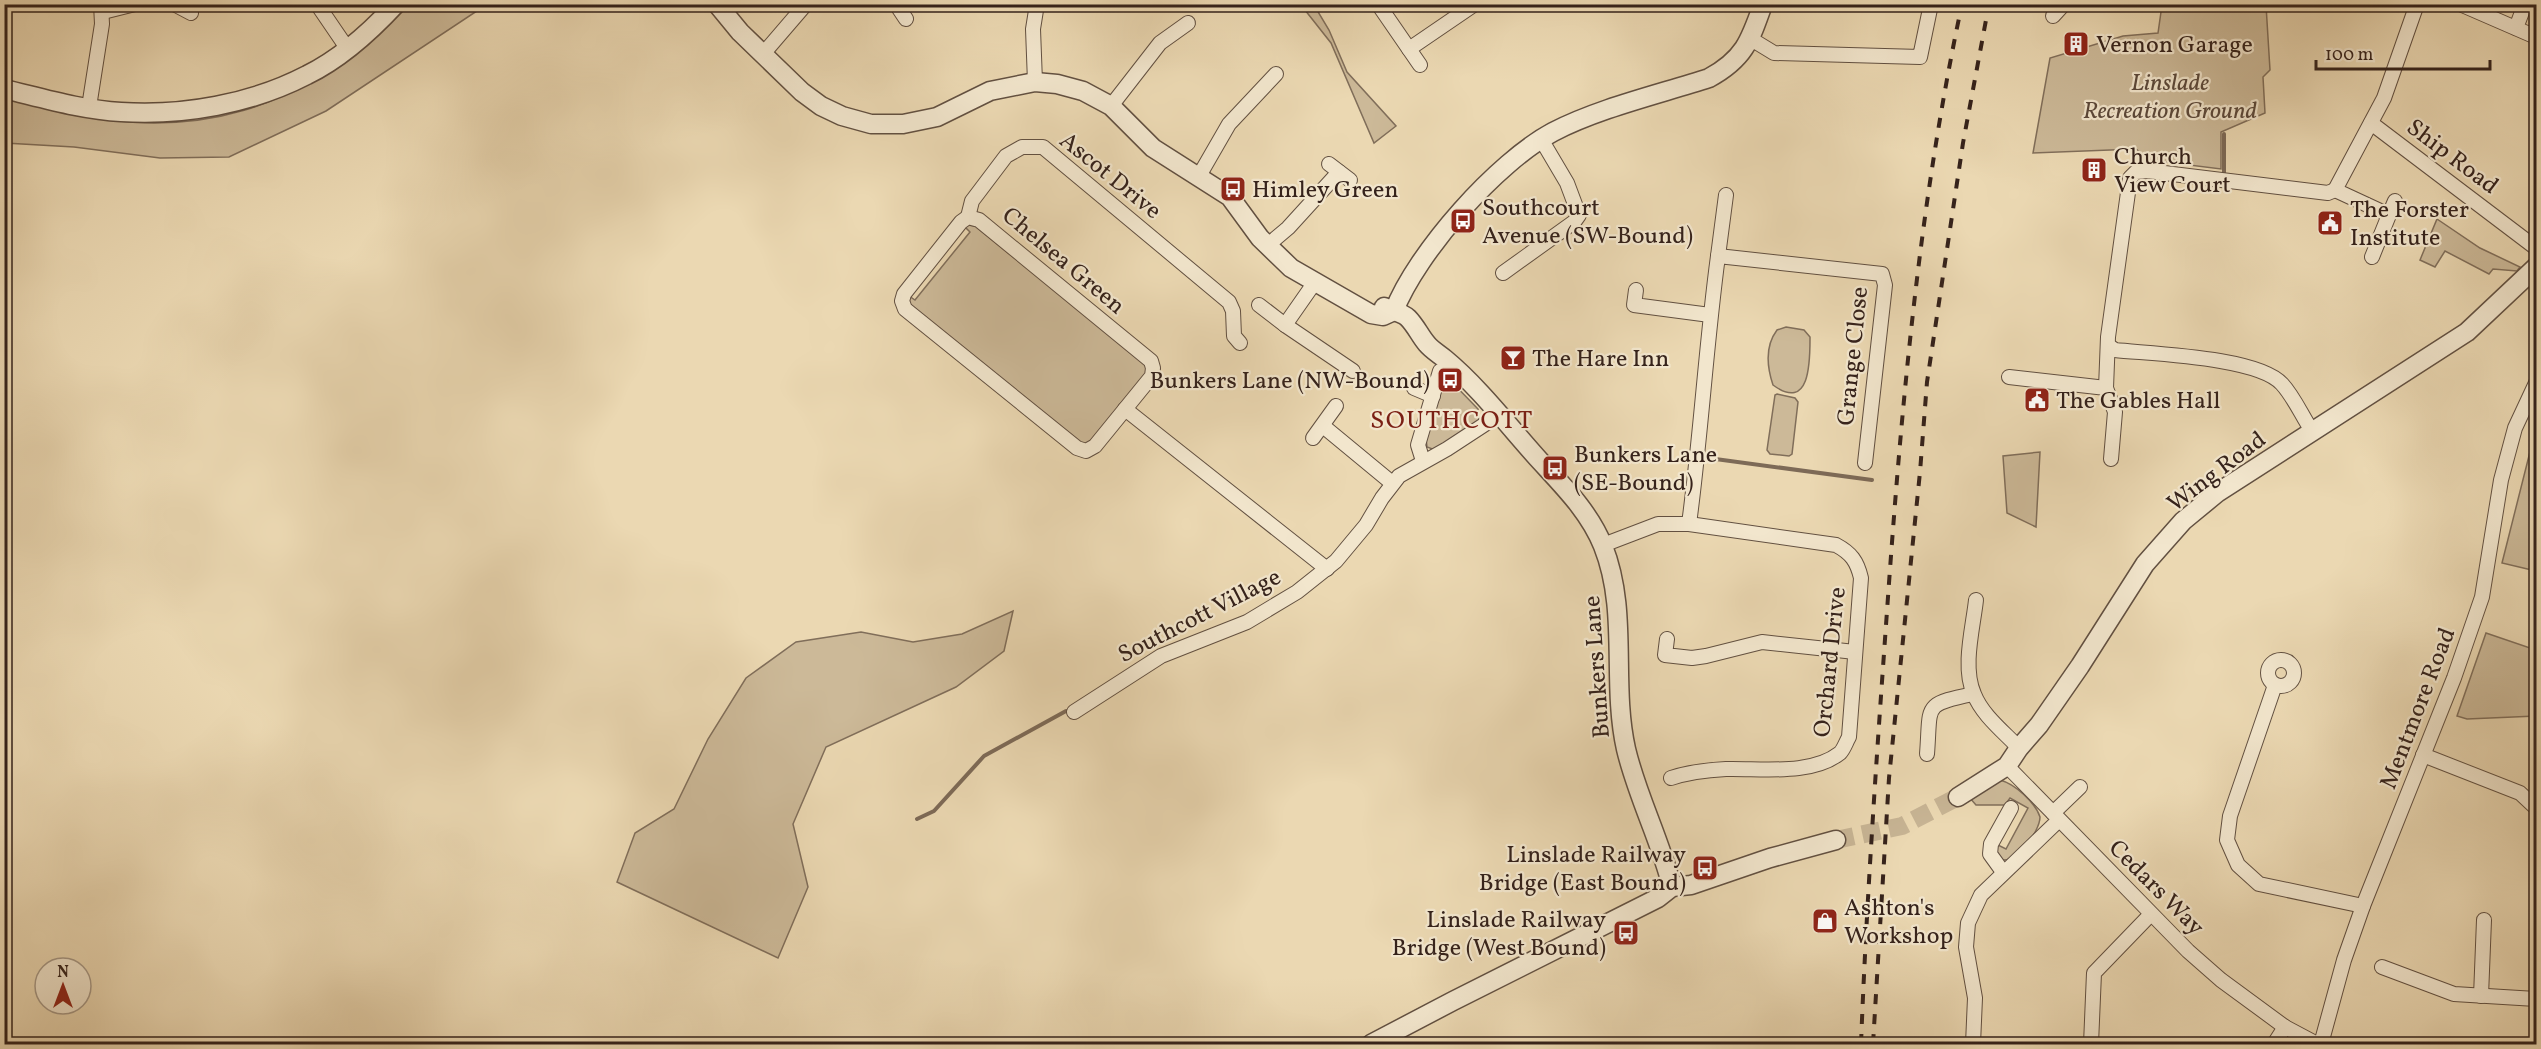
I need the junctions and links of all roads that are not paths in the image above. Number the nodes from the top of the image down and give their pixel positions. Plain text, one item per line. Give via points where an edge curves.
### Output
1 (135, 4) edge
2 (317, 4) edge
3 (396, 4) edge
4 (806, 4) edge
5 (896, 4) edge
6 (1037, 4) edge
7 (1378, 4) edge
8 (1475, 4) edge
9 (1762, 4) edge
10 (1931, 4) edge
11 (2064, 4) edge
12 (2417, 4) edge
13 (2460, 4) edge
14 (2525, 4) edge
15 (176, 5) edge
16 (719, 7) edge
17 (102, 8) edge
18 (191, 13) dead end
19 (2053, 16) dead end
20 (906, 19) dead end
21 (1181, 24) dead end
22 (2516, 28) junction
23 (2536, 37) edge
24 (1751, 39) junction
25 (347, 48) junction
26 (1409, 49) junction
27 (763, 54) junction
28 (1420, 65) dead end
29 (1276, 74) dead end
30 (1035, 82) junction
31 (4, 89) edge
32 (1111, 106) junction
33 (89, 107) junction
34 (2371, 123) junction
35 (1541, 140) junction
36 (1339, 172) dead end
37 (1199, 176) junction
38 (2335, 190) junction
39 (1726, 195) dead end
40 (2395, 201) dead end
41 (2389, 215) junction
42 (968, 217) junction
43 (1268, 245) junction
44 (2536, 248) edge
45 (1505, 253) dead end
46 (1718, 256) junction
47 (2372, 256) dead end
48 (2536, 267) edge
49 (1315, 282) junction
50 (1636, 290) dead end
51 (1259, 305) dead end
52 (1394, 311) junction
53 (1710, 315) junction
54 (1285, 325) junction
55 (1240, 343) dead end
56 (2109, 346) junction
57 (1353, 371) dead end
58 (1440, 371) dead end
59 (2009, 377) dead end
60 (2536, 383) edge
61 (1414, 388) dead end
62 (2106, 388) junction
63 (1433, 396) junction
64 (1336, 406) dead end
65 (1125, 409) junction
66 (1498, 415) junction
67 (1323, 426) junction
68 (2312, 431) junction
69 (1313, 438) dead end
70 (2111, 459) dead end
71 (1423, 461) junction
72 (1865, 463) dead end
73 (1392, 483) junction
74 (1689, 524) junction
75 (1603, 545) junction
76 (1327, 569) junction
77 (1976, 600) dead end
78 (1667, 639) dead end
79 (1855, 652) junction
80 (2275, 685) dead end
81 (1973, 694) junction
82 (1074, 712) dead end
83 (2019, 748) junction
84 (1927, 754) dead end
85 (2423, 755) junction
86 (2007, 766) junction
87 (1671, 778) dead end
88 (2080, 787) dead end
89 (1958, 796) tunnel mouth
90 (2011, 808) dead end
91 (2536, 808) edge
92 (2056, 816) junction
93 (1836, 840) tunnel mouth
94 (2003, 872) junction
95 (1672, 887) junction
96 (2363, 906) junction
97 (2151, 914) junction
98 (2484, 920) dead end
99 (2382, 967) dead end
100 (2481, 996) junction
101 (2536, 999) edge
102 (2285, 1027) junction
103 (1371, 1044) edge
104 (1973, 1044) edge
105 (2091, 1044) edge
106 (2274, 1044) edge
107 (2319, 1044) edge

1 - 17 street
2 - 25 street
3 - 25 street
4 - 27 street
5 - 20 street
6 - 30 street via 1033,29
7 - 26 street
8 - 26 street
9 - 24 street
10 - 24 street via 1920,57 1774,53
11 - 19 street
12 - 34 street via 2384,99
13 - 22 street
14 - 22 street
15 - 18 street
16 - 27 street
17 - 33 street
21 - 32 street via 1151,53
22 - 23 street
24 - 35 street via 1734,62 1709,78 1588,117
25 - 33 street via 283,87 222,105 184,111 121,112
26 - 28 street
27 - 30 street via 821,106 871,124 903,124 936,117 990,91
29 - 37 street via 1229,124
30 - 32 street via 1083,91
31 - 33 street
32 - 37 street via 1153,148
34 - 38 street
34 - 44 street, Ship Road
35 - 45 street via 1567,183 1579,215 1509,269
35 - 52 street via 1497,173 1454,219 1407,283
36 - 43 street
37 - 43 street via 1230,197
38 - 41 street
38 - 56 street via 2328,193 2136,172 2130,178 2127,193
39 - 46 street
40 - 41 street
41 - 47 street
42 - 55 street, Ascot Drive via 972,201 1006,156 1022,147 1043,147 1206,292 1229,302 1234,336
42 - 65 street, Chelsea Green via 979,220 1159,367
42 - 65 street, Chelsea Green via 897,301 1087,457
43 - 49 street via 1291,268
46 - 53 street
46 - 72 street, Grange Close via 1882,274 1885,285
48 - 68 street, Wing Road via 2467,333
49 - 52 street via 1358,305 1383,306
49 - 54 street
50 - 53 street via 1634,306
51 - 54 street
52 - 66 street via 1410,337 1444,358
53 - 74 street
54 - 57 street
56 - 62 street
56 - 68 street via 2115,350 2238,364 2268,373 2282,384
58 - 63 street
59 - 62 street
60 - 85 street, Mentmore Road via 2515,428 2501,480 2482,597
61 - 63 street
62 - 70 street via 2115,412
63 - 71 street via 1418,444
64 - 67 street
65 - 76 street
66 - 71 street, Southcott Village
66 - 75 street via 1580,507
67 - 69 street
67 - 73 street
68 - 83 street, Wing Road via 2183,521 2145,564 2053,705
71 - 73 street, Southcott Village
73 - 76 street, Southcott Village via 1366,525
74 - 75 street, Orchard Drive via 1658,524
74 - 79 street, Orchard Drive via 1836,545 1846,550 1858,565 1861,578
75 - 95 street, Bunkers Lane via 1617,606 1619,701 1626,748
76 - 82 street, Southcott Village via 1247,622 1161,656
77 - 81 street via 1970,655
78 - 79 street via 1665,655 1692,658 1762,642
79 - 87 street, Orchard Drive via 1849,736 1842,751 1825,762 1783,770 1696,771
80 - 96 street via 2230,816 2227,840 2238,865 2259,884
81 - 83 street
81 - 84 street via 1935,704 1931,710
83 - 86 street, Wing Road
85 - 91 street via 2520,794
85 - 96 street, Mentmore Road
86 - 89 street, Wing Road
86 - 92 street, Cedars Way
88 - 92 street
90 - 94 street via 1991,844 1990,854
92 - 94 street
92 - 97 street, Cedars Way
93 - 95 street via 1691,885
94 - 104 street via 1981,895 1968,923 1966,947 1976,998
95 - 103 street via 1658,898
96 - 107 street, Mentmore Road
97 - 102 street, Cedars Way via 2221,980
97 - 105 street via 2094,973
98 - 100 street
99 - 100 street via 2454,994
100 - 101 street
102 - 106 street
102 - 107 street, Cedars Way

